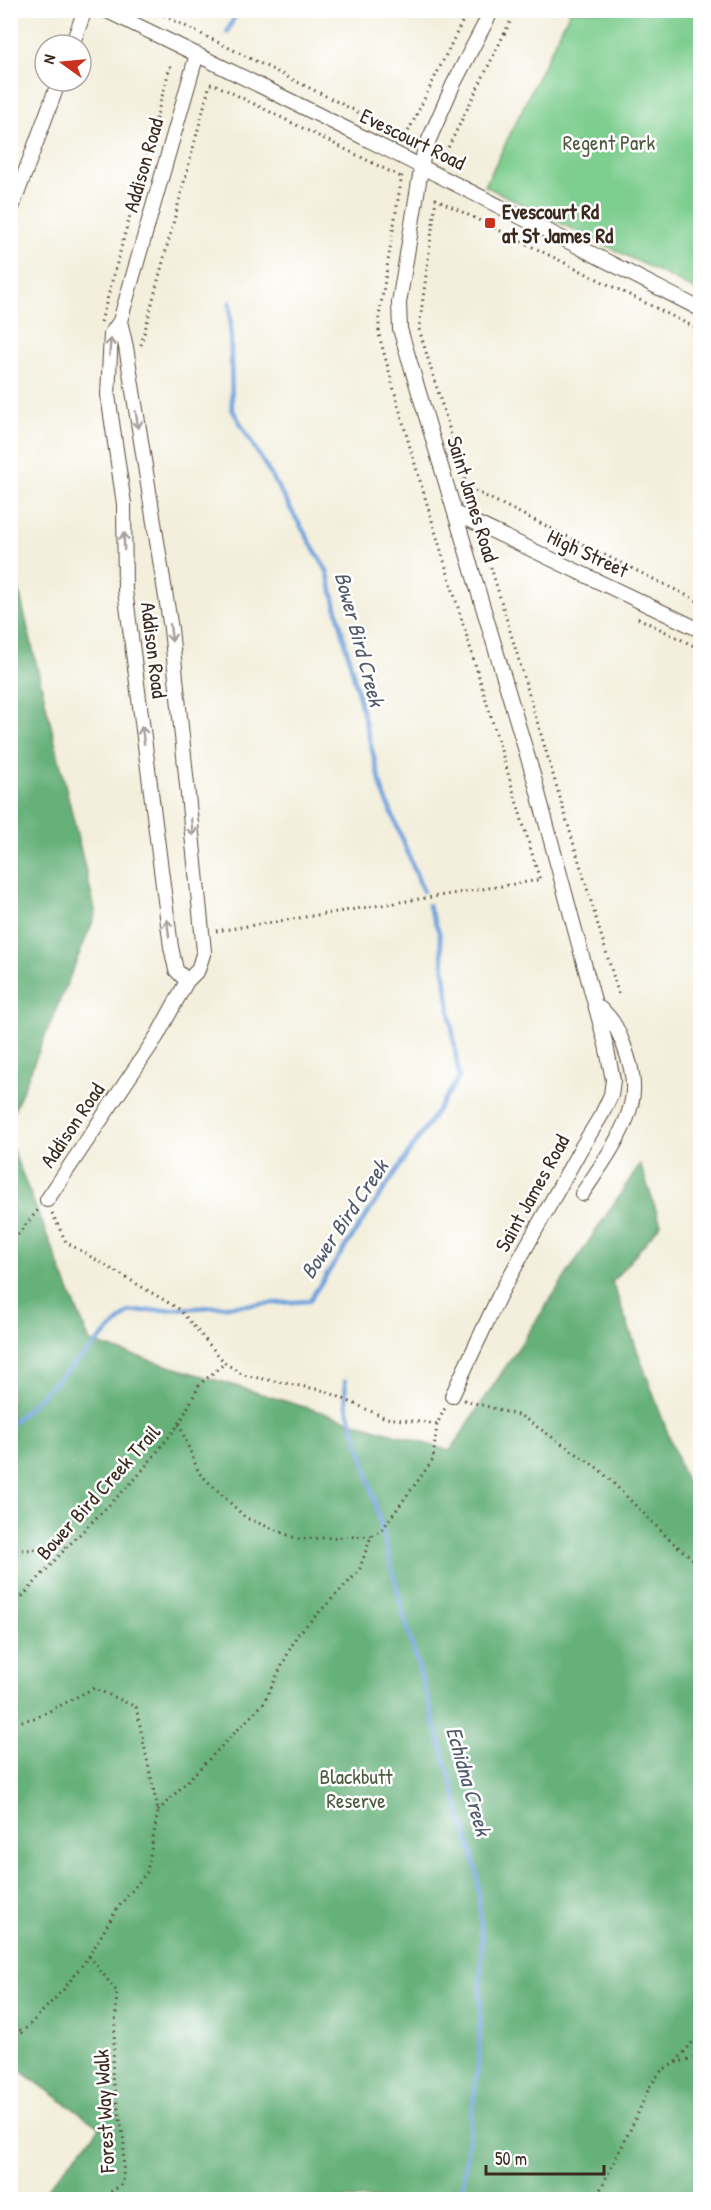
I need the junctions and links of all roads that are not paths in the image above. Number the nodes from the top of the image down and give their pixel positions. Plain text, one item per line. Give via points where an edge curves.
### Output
1 (85, 10) edge
2 (105, 10) edge
3 (492, 10) edge
4 (76, 33) edge
5 (197, 54) junction
6 (55, 93) edge
7 (420, 167) junction
8 (10, 213) edge
9 (700, 309) edge
10 (120, 321) junction
11 (457, 514) junction
12 (700, 630) edge
13 (187, 981) junction
14 (595, 1005) junction
15 (582, 1194) dead end
16 (47, 1200) road end
17 (452, 1396) road end

1 - 4 street
2 - 5 street, Evescourt Road
3 - 7 street, Saint James Road via 453,85
5 - 7 street, Evescourt Road
5 - 10 street, Addison Road
6 - 8 street
7 - 9 street, Evescourt Road
7 - 11 street, Saint James Road via 399,303 400,329
10 -> 13 street, Addison Road via 171,629 204,951 198,970
13 -> 10 street, Addison Road via 176,970 171,947 125,590 124,504 108,395 111,334
11 - 12 street, High Street
11 - 14 street, Saint James Road
13 - 16 street, Addison Road via 157,1036
14 - 15 street, Saint James Road via 614,1022 632,1073 633,1092 628,1115
14 - 17 street, Saint James Road via 613,1080 610,1095 499,1296

